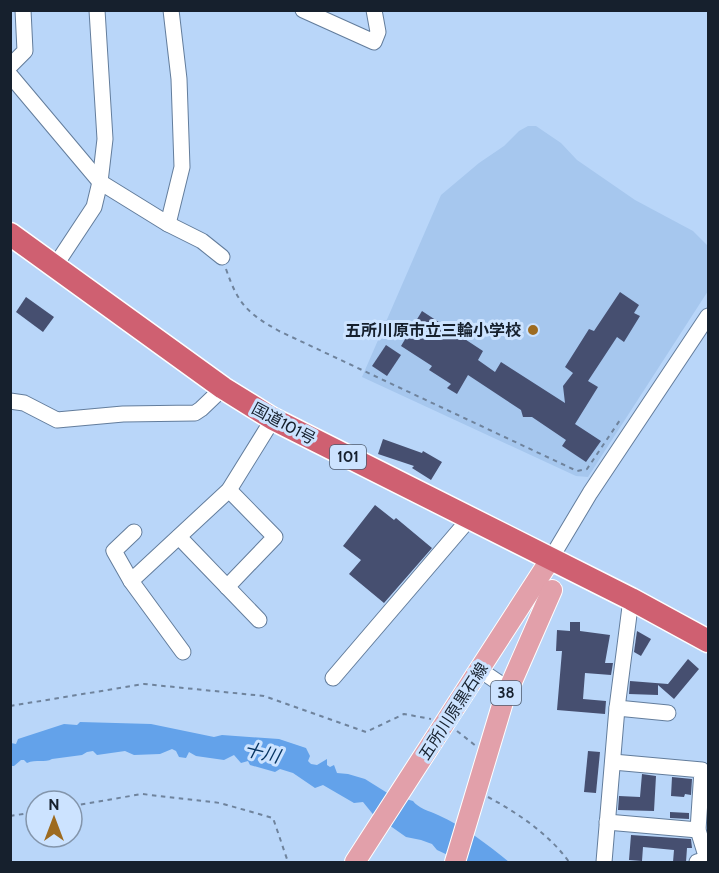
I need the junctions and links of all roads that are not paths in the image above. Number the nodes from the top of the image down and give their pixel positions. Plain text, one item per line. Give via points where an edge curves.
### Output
1 (23, 10) edge
2 (97, 10) edge
3 (171, 10) edge
4 (303, 10) edge
5 (374, 10) edge
6 (10, 66) edge
7 (10, 75) edge
8 (100, 182) junction
9 (168, 224) junction
10 (10, 234) edge
11 (222, 257) road end
12 (55, 266) junction
13 (708, 316) edge
14 (223, 388) junction
15 (10, 401) edge
16 (273, 419) junction
17 (229, 490) junction
18 (470, 518) junction
19 (134, 532) dead end
20 (179, 537) junction
21 (550, 560) junction
22 (131, 581) junction
23 (227, 587) junction
24 (552, 590) dead end
25 (631, 599) junction
26 (260, 620) dead end
27 (708, 641) edge
28 (183, 652) dead end
29 (480, 670) junction
30 (333, 678) dead end
31 (508, 689) junction
32 (617, 708) junction
33 (668, 713) dead end
34 (613, 762) junction
35 (607, 822) junction
36 (698, 830) junction
37 (704, 861) edge
38 (355, 862) edge
39 (455, 862) edge
40 (604, 862) edge

1 - 6 street via 25,51
2 - 8 street via 105,139
3 - 9 street via 179,79 182,167
4 - 5 street via 374,42 378,32
7 - 8 street
8 - 9 street
8 - 12 street via 94,207
9 - 11 street via 202,241
10 - 12 highway, 国道101号 / 101
12 - 14 highway, 国道101号 / 101
13 - 21 street
14 - 15 street via 195,412 70,420 57,420 24,403
14 - 16 highway, 国道101号 / 101
16 - 17 street
16 - 18 highway, 国道101号 / 101
17 - 20 street
17 - 23 street via 275,537
18 - 21 highway, 国道101号 / 101
18 - 30 street
19 - 22 street via 114,551
20 - 22 street
20 - 23 street
21 - 25 highway, 国道101号 / 101
21 - 29 main road, 五所川原黒石線 / 38
22 - 28 street
23 - 26 street
24 - 31 main road, 五所川原黒石線 / 38
25 - 27 highway, 国道101号 / 101
25 - 32 street
29 - 31 street
29 - 38 main road, 五所川原黒石線 / 38
31 - 39 main road, 五所川原黒石線 / 38
32 - 33 street
32 - 34 street
34 - 35 street
34 - 36 street via 702,770
35 - 36 street
35 - 40 street
36 - 37 street

